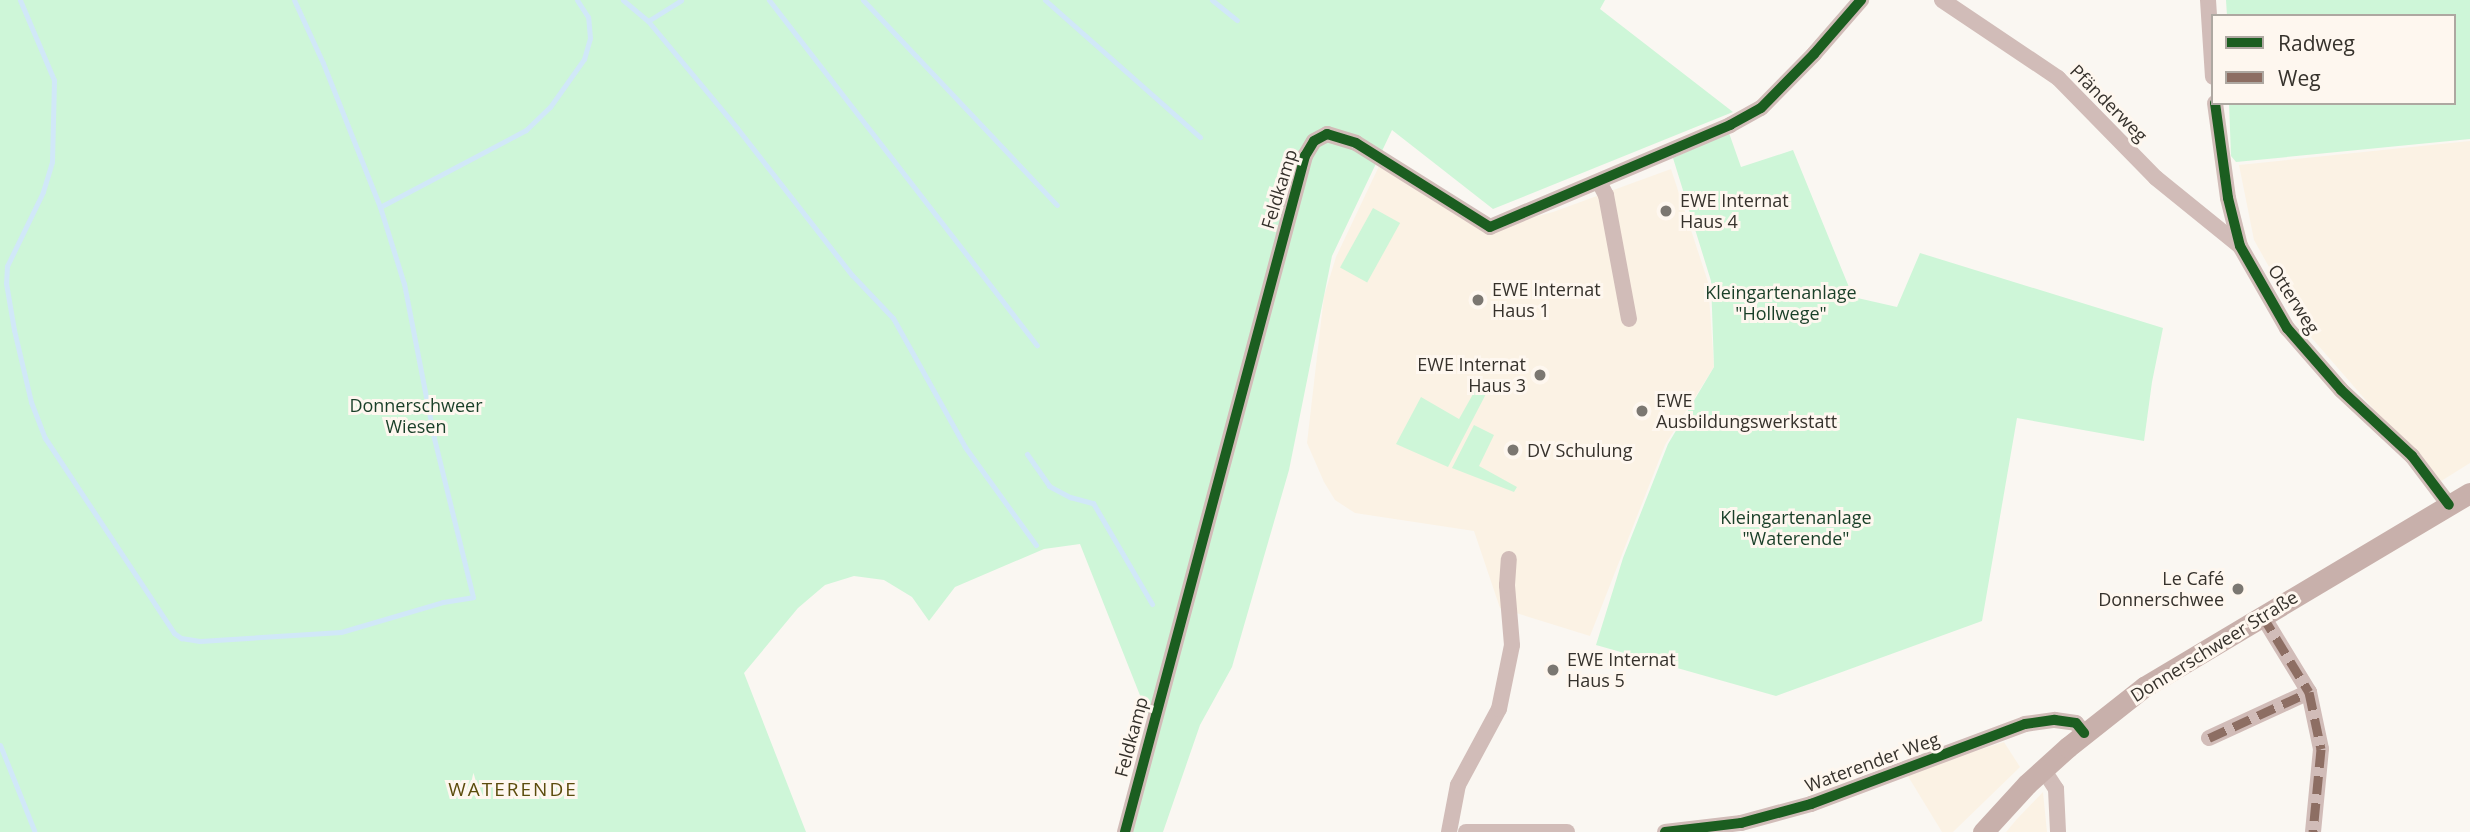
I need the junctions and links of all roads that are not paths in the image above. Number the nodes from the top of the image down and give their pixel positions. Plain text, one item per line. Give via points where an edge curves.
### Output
1 (1861, 0) edge
2 (1942, 0) edge
3 (2208, 0) edge
4 (2211, 46) edge
5 (2215, 105) edge
6 (1599, 182) junction
7 (2240, 246) junction
8 (1629, 319) dead end
9 (2470, 493) edge
10 (2449, 505) junction
11 (1509, 559) dead end
12 (2262, 615) junction
13 (2309, 692) junction
14 (2084, 733) junction
15 (2209, 738) dead end
16 (2043, 769) junction
17 (1125, 832) edge
18 (1449, 832) edge
19 (1466, 832) edge
20 (1567, 832) edge
21 (1665, 832) edge
22 (1983, 832) edge
23 (2058, 832) edge
24 (2313, 832) edge

1 - 6 street, Feldkamp via 1761,108
2 - 7 street, Pfänderweg via 2059,78 2156,178
3 - 4 street
5 - 7 street, Otterweg via 2228,198
6 - 8 street via 1606,195
6 - 17 street, Feldkamp via 1490,227 1356,143 1326,134 1314,141 1304,156
7 - 10 street, Otterweg via 2287,328 2341,390 2412,456
9 - 10 main road, Donnerschweer Straße
10 - 12 main road, Donnerschweer Straße
11 - 18 street via 1512,645 1499,709 1458,785
12 - 13 street
12 - 14 main road, Donnerschweer Straße via 2168,671
13 - 15 street
13 - 24 street via 2321,749
14 - 16 main road, Donnerschweer Straße
14 - 21 street, Waterender Weg via 2076,723 2025,724 1811,804 1741,823
16 - 22 main road, Donnerschweer Straße
16 - 23 street via 2056,789
19 - 20 street

